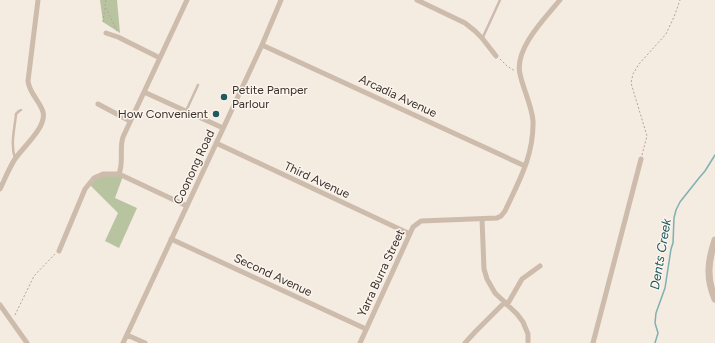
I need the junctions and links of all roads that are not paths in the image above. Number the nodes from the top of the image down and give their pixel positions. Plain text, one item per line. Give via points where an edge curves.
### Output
1 (38, 0) edge
2 (187, 0) edge
3 (281, 0) edge
4 (417, 0) edge
5 (500, 0) edge
6 (560, 0) edge
7 (106, 33) dead end
8 (482, 38) junction
9 (262, 45) junction
10 (496, 56) road end
11 (160, 58) junction
12 (198, 85) dead end
13 (144, 92) junction
14 (98, 104) dead end
15 (21, 110) dead end
16 (186, 111) junction
17 (130, 121) junction
18 (223, 128) junction
19 (216, 143) junction
20 (16, 158) junction
21 (641, 159) road end
22 (526, 166) junction
23 (119, 174) junction
24 (0, 189) edge
25 (187, 206) junction
26 (482, 219) junction
27 (410, 234) junction
28 (171, 239) junction
29 (715, 240) edge
30 (59, 250) road end
31 (540, 266) dead end
32 (715, 299) edge
33 (506, 304) junction
34 (0, 305) edge
35 (366, 329) junction
36 (127, 335) junction
37 (27, 343) edge
38 (123, 343) edge
39 (145, 343) edge
40 (360, 343) edge
41 (465, 343) edge
42 (528, 343) edge
43 (593, 343) edge

1 - 20 street via 28,82 43,116 39,129
2 - 11 street
3 - 9 street, Coonong Road
4 - 8 street via 465,23
5 - 8 lane
6 - 22 street via 532,34 520,59 520,74 533,121
7 - 11 street
8 - 10 street
9 - 18 street, Coonong Road
9 - 22 street, Arcadia Avenue
11 - 13 street
12 - 16 lane
13 - 16 street
13 - 17 street
14 - 17 street
15 - 20 lane via 16,117 13,140
16 - 18 street
17 - 23 street via 122,139 122,167
18 - 19 street, Coonong Road
19 - 25 street, Coonong Road
19 - 27 street, Third Avenue
20 - 24 street
21 - 43 street
22 - 26 street, Yarra Burra Street via 501,216
23 - 25 street
23 - 30 street via 103,174 94,178 85,189
25 - 28 street, Coonong Road
26 - 27 street, Yarra Burra Street via 422,222 414,227
26 - 33 street via 485,274 491,288
27 - 35 street, Yarra Burra Street
28 - 35 street, Second Avenue
28 - 36 street, Coonong Road
29 - 32 street via 708,266 709,283
31 - 33 street via 522,279
33 - 41 street
33 - 42 street via 523,322 528,334
34 - 37 street
35 - 40 street, Yarra Burra Street
36 - 38 street, Coonong Road
36 - 39 street

